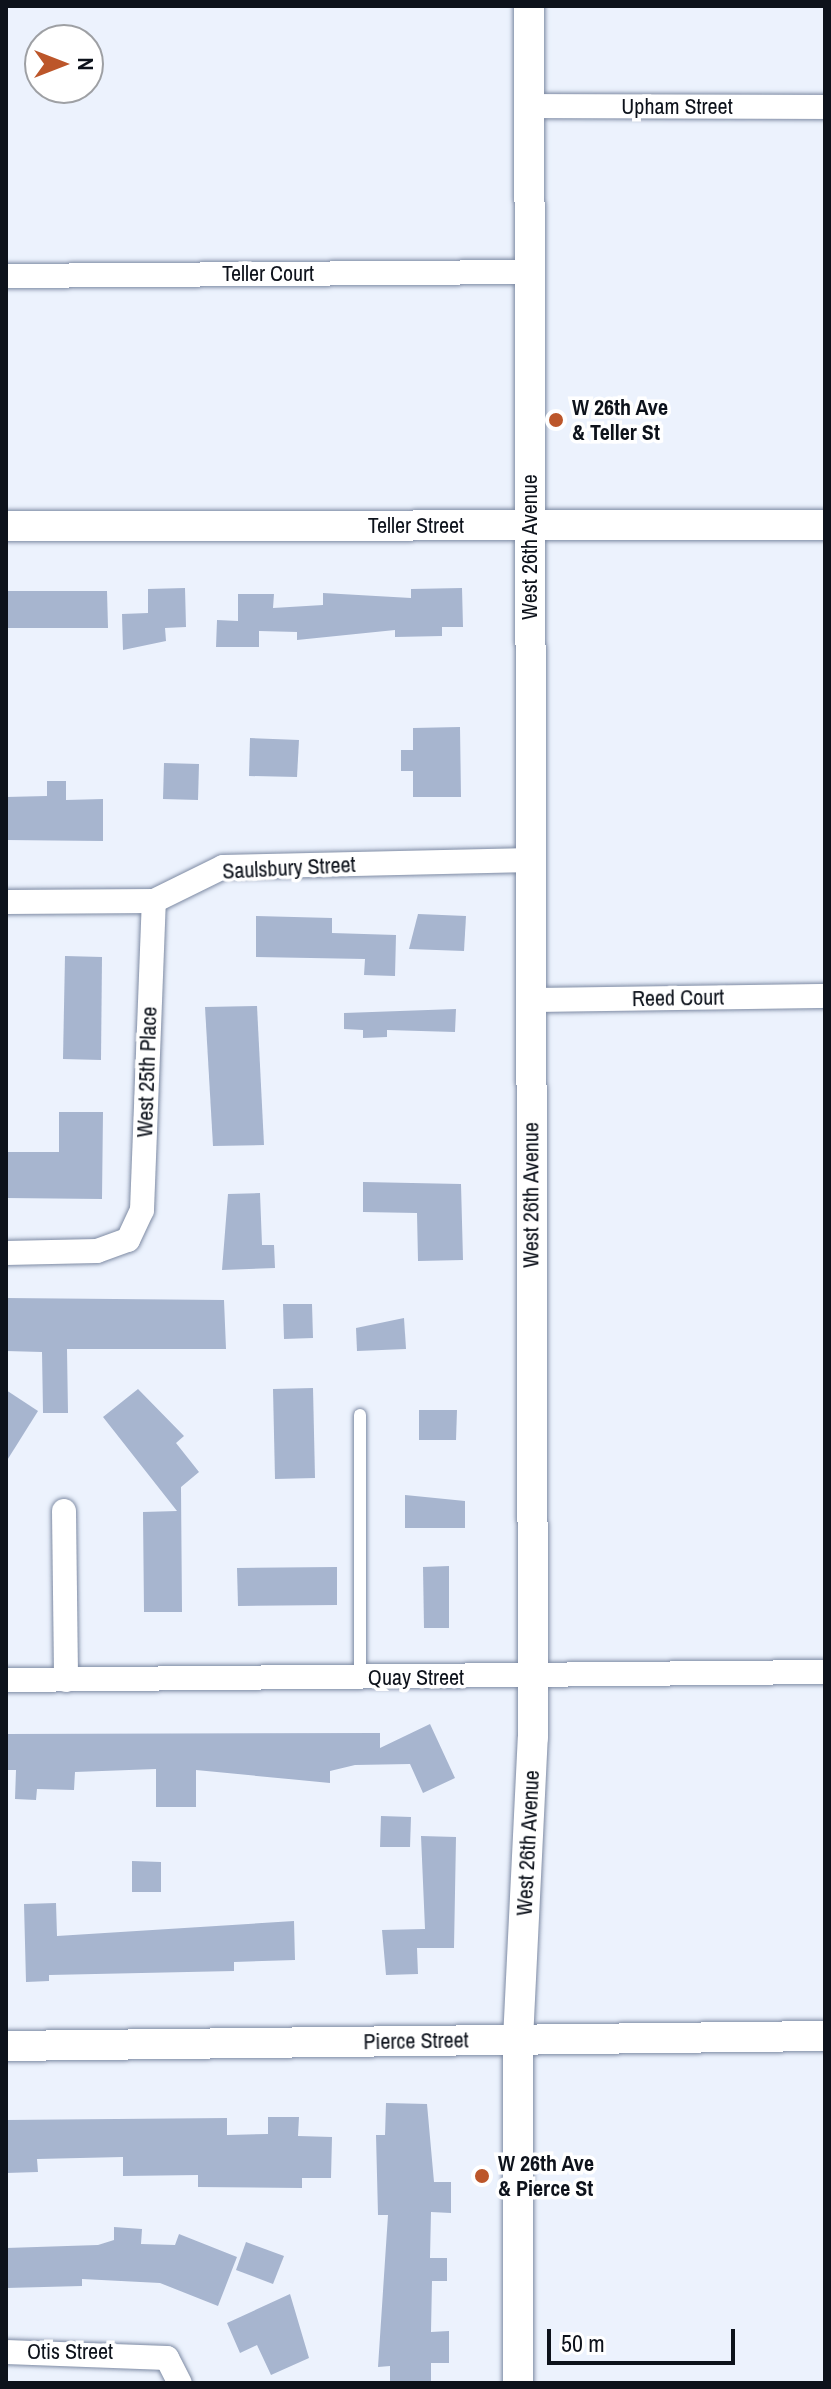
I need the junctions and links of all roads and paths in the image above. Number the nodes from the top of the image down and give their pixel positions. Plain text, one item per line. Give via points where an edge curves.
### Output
1 (529, 6) edge
2 (530, 106) junction
3 (825, 107) edge
4 (529, 272) junction
5 (6, 276) edge
6 (825, 525) edge
7 (6, 526) edge
8 (530, 526) junction
9 (531, 860) junction
10 (154, 901) junction
11 (6, 902) edge
12 (825, 996) edge
13 (530, 1000) junction
14 (6, 1253) edge
15 (360, 1415) dead end
16 (64, 1511) dead end
17 (825, 1672) edge
18 (533, 1674) junction
19 (360, 1679) junction
20 (6, 1680) edge
21 (66, 1680) junction
22 (825, 2036) edge
23 (518, 2040) junction
24 (6, 2046) edge
25 (6, 2352) edge
26 (180, 2383) edge
27 (518, 2383) edge

1 - 2 street, West 26th Avenue
2 - 3 street, Upham Street
2 - 4 street, West 26th Avenue
4 - 5 street, Teller Court
4 - 8 street, West 26th Avenue
6 - 8 street, Teller Street
7 - 8 street, Teller Street
8 - 9 street, West 26th Avenue
9 - 10 street, Saulsbury Street via 223,867
9 - 13 street, West 26th Avenue
10 - 11 street, Saulsbury Street
10 - 14 street, West 25th Place via 142,1210 128,1240 97,1251
12 - 13 street, Reed Court
13 - 18 street, West 26th Avenue
15 - 19 lane
16 - 21 street
17 - 18 street, Quay Street
18 - 19 street, Quay Street
18 - 23 street, West 26th Avenue
19 - 21 street, Quay Street
20 - 21 street, Quay Street
22 - 23 street, Pierce Street
23 - 24 street, Pierce Street
23 - 27 street, West 26th Avenue
25 - 26 street, Otis Street via 134,2352 167,2358

